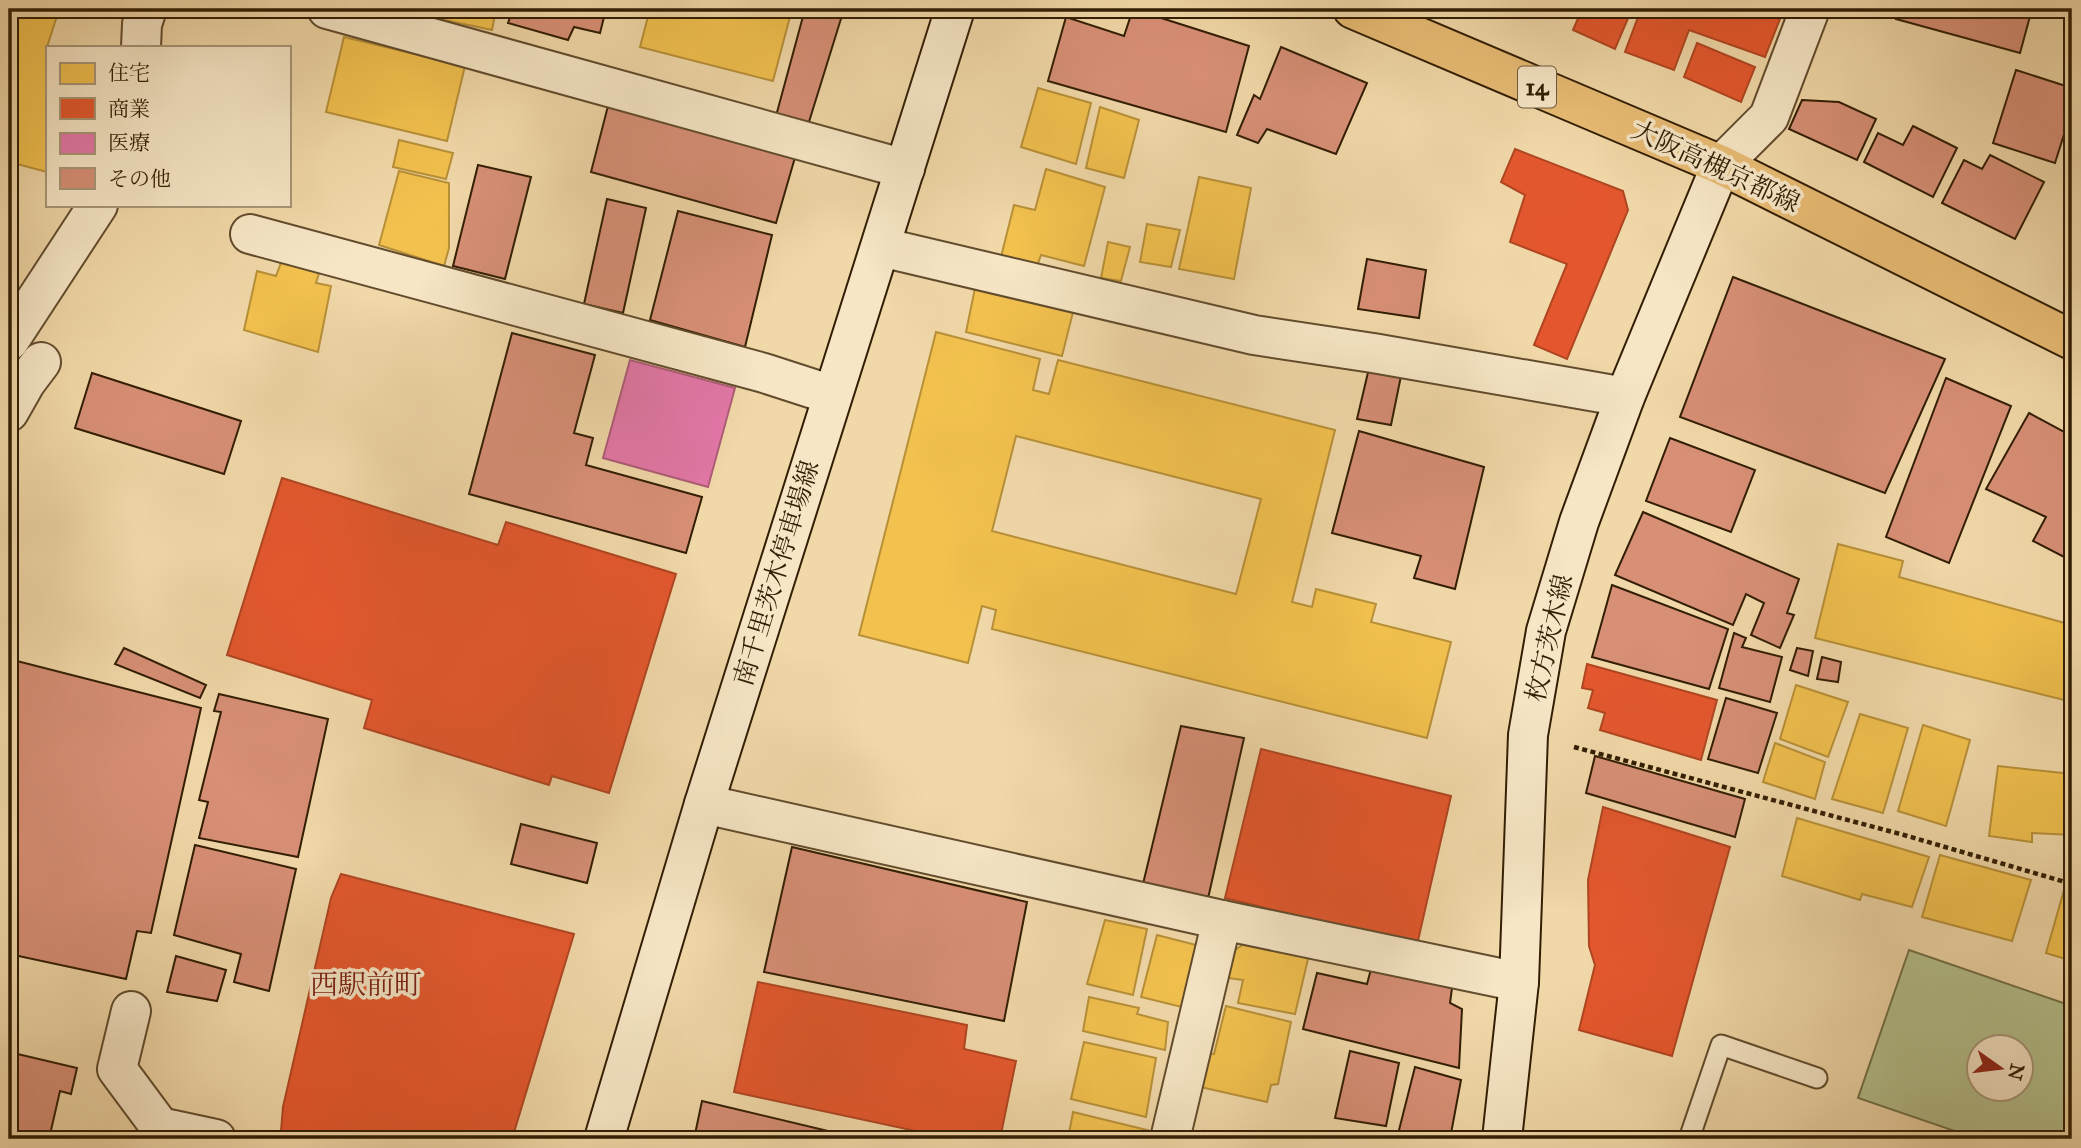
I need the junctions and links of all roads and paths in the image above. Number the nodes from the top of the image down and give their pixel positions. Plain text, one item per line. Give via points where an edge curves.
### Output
1 (147, 9) edge
2 (327, 9) edge
3 (955, 9) edge
4 (1353, 9) edge
5 (1810, 9) edge
6 (141, 46) edge
7 (1721, 165) junction
8 (905, 169) junction
9 (97, 206) edge
10 (250, 234) dead end
11 (881, 247) junction
12 (2072, 340) edge
13 (9, 341) edge
14 (832, 395) junction
15 (1625, 397) junction
16 (1528, 735) junction
17 (704, 804) junction
18 (2072, 884) edge
19 (1222, 920) junction
20 (1519, 982) junction
21 (131, 1011) dead end
22 (1817, 1078) dead end
23 (216, 1139) edge
24 (604, 1139) edge
25 (1170, 1139) edge
26 (1502, 1139) edge
27 (1689, 1139) edge

1 - 6 street
2 - 8 street
3 - 8 street, 南千里茨木停車場線
4 - 7 main road, 大阪高槻京都線 / 14
5 - 7 street via 1769,117
7 - 12 main road, 大阪高槻京都線 / 14
7 - 15 street, 枚方茨木線
8 - 11 street, 南千里茨木停車場線
9 - 13 street
10 - 14 street
11 - 14 street, 南千里茨木停車場線
11 - 15 street via 1254,335
14 - 17 street, 南千里茨木停車場線
15 - 16 street, 枚方茨木線 via 1578,522 1546,631
16 - 18 path
16 - 20 street, 枚方茨木線
17 - 19 street
17 - 24 street, 南千里茨木停車場線
19 - 20 street
19 - 25 street
20 - 26 street, 枚方茨木線
21 - 23 street via 117,1069 160,1127
22 - 27 lane via 1721,1045

